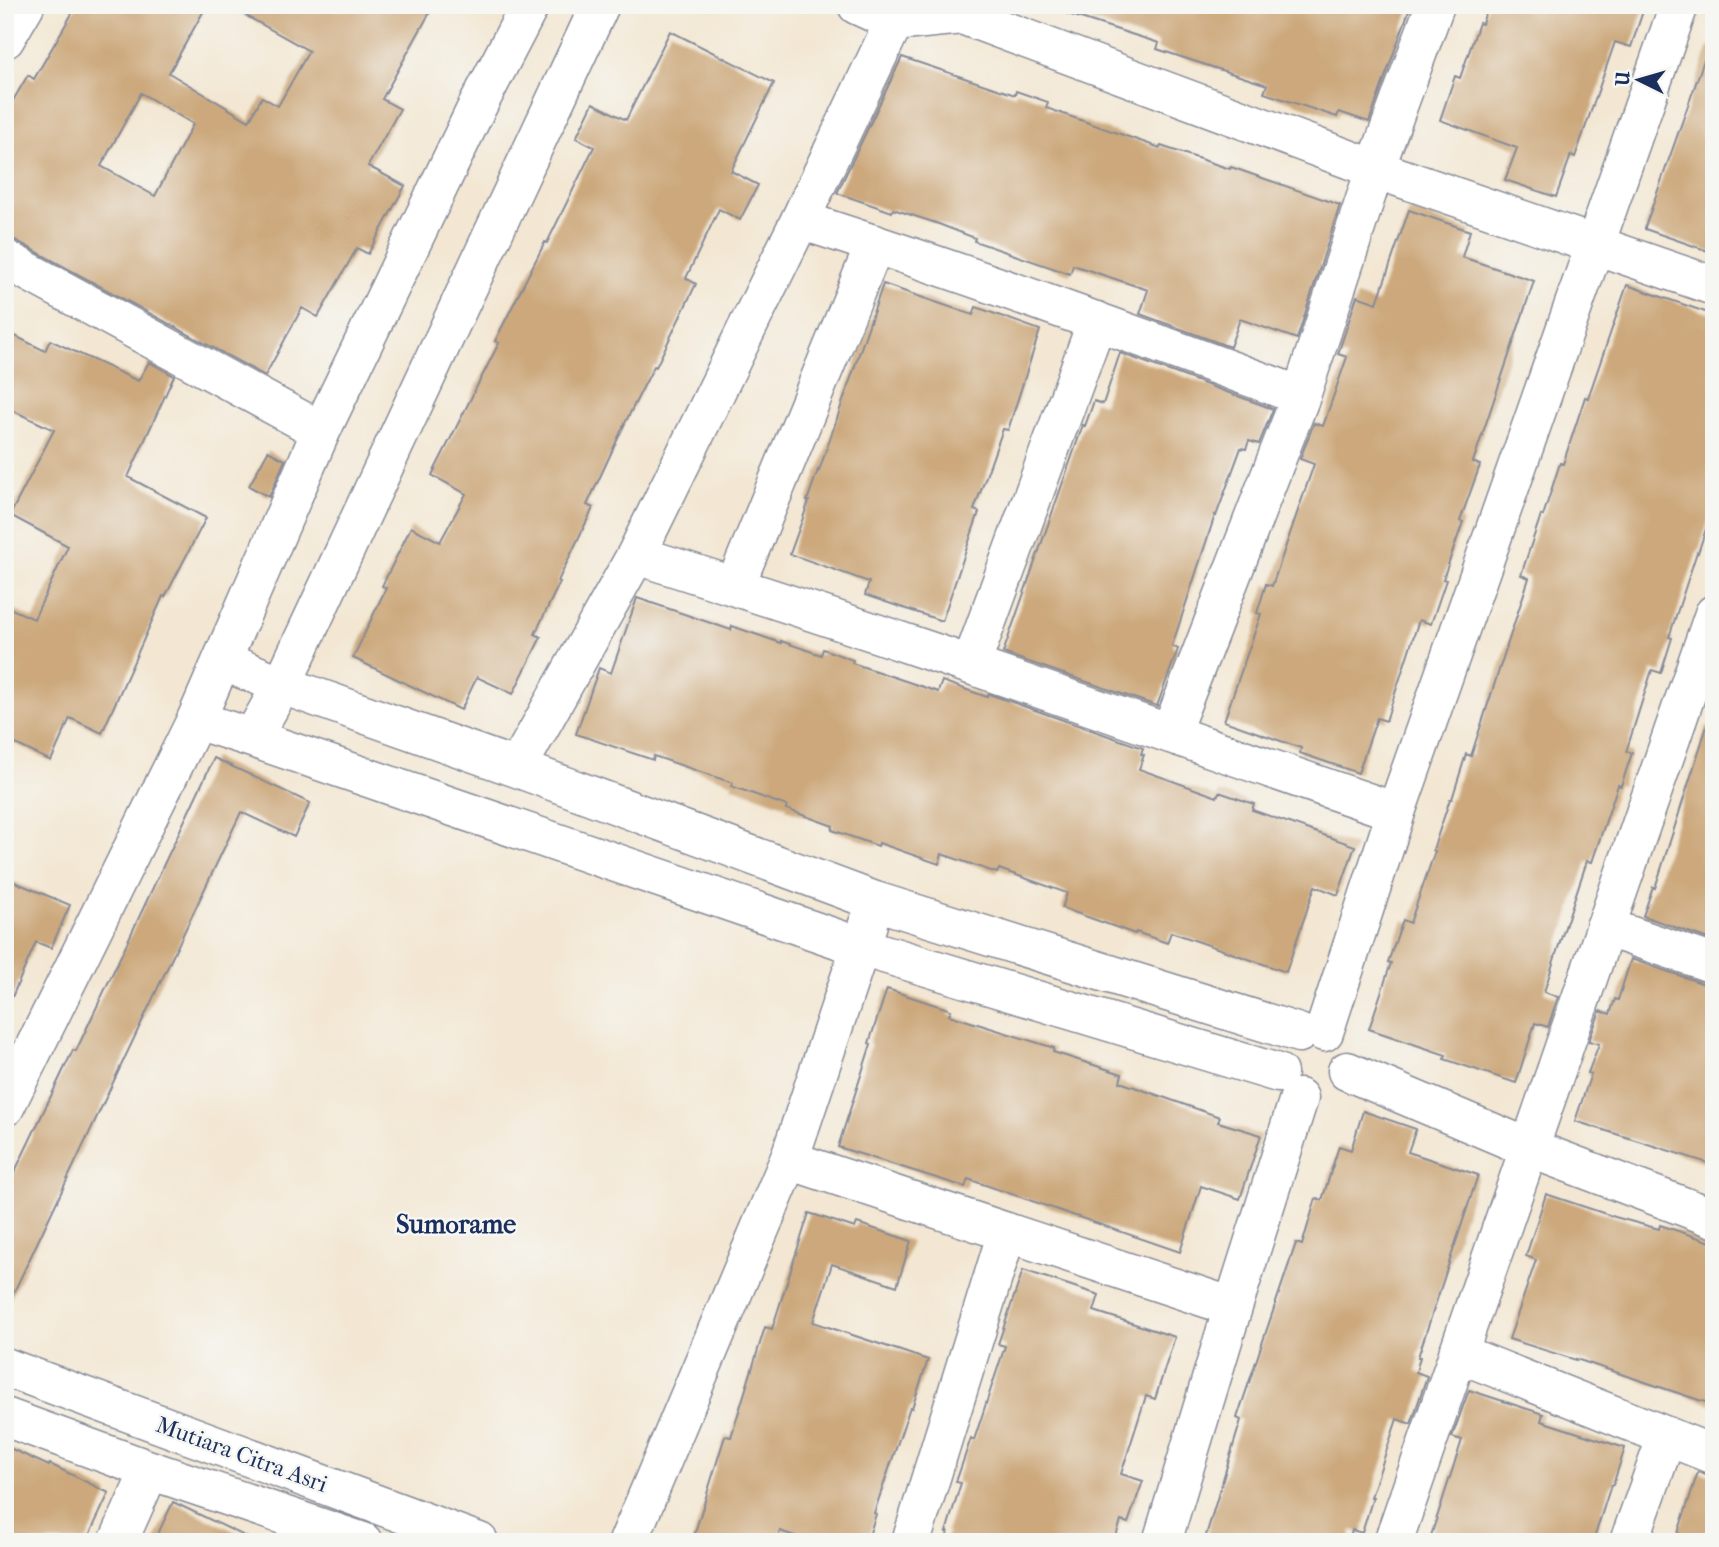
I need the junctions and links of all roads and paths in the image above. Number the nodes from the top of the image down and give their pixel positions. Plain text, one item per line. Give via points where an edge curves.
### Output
1 (25, 5) edge
2 (530, 5) edge
3 (600, 5) edge
4 (857, 5) edge
5 (1435, 5) edge
6 (1679, 5) edge
7 (958, 10) edge
8 (897, 14) edge
9 (5, 39) edge
10 (1375, 169) junction
11 (800, 220) junction
12 (875, 244) junction
13 (1595, 246) junction
14 (5, 259) edge
15 (1714, 286) edge
16 (1097, 321) junction
17 (1301, 396) junction
18 (321, 431) junction
19 (636, 555) junction
20 (735, 586) junction
21 (1714, 614) edge
22 (222, 661) junction
23 (971, 665) junction
24 (282, 685) junction
25 (196, 720) junction
26 (1170, 734) junction
27 (252, 738) junction
28 (517, 768) junction
29 (1396, 812) junction
30 (874, 901) junction
31 (1605, 927) junction
32 (860, 947) junction
33 (1714, 964) edge
34 (1311, 1032) junction
35 (1347, 1071) junction
36 (1288, 1086) junction
37 (5, 1107) edge
38 (1529, 1148) junction
39 (789, 1160) junction
40 (1714, 1218) edge
41 (1007, 1232) junction
42 (1233, 1307) junction
43 (1458, 1353) junction
44 (5, 1367) edge
45 (5, 1417) edge
46 (1667, 1436) junction
47 (1714, 1455) edge
48 (150, 1470) junction
49 (360, 1541) edge
50 (118, 1542) edge
51 (479, 1542) edge
52 (628, 1542) edge
53 (911, 1542) edge
54 (1162, 1542) edge
55 (1393, 1542) edge
56 (1629, 1542) edge

1 - 9 street
2 - 18 street
3 - 24 street
4 - 8 street
5 - 10 street
6 - 13 street
7 - 8 street
7 - 10 street
8 - 11 street
10 - 13 street
10 - 17 street
11 - 12 street
11 - 19 street
12 - 16 street
12 - 20 street
13 - 15 street
13 - 29 street
14 - 18 street
16 - 17 street
16 - 23 street
17 - 26 street
18 - 22 street
19 - 20 street
19 - 28 street
20 - 23 street
21 - 31 street
22 - 24 street
22 - 25 street
23 - 26 street
24 - 27 street
24 - 28 street
25 - 27 street
25 - 37 street
26 - 29 street
27 - 32 street
28 - 30 street
29 - 34 street
30 - 32 street
30 - 34 street
31 - 33 street
31 - 38 street
32 - 36 street
32 - 39 street
34 - 35 street via 1335,1038 1347,1059
34 - 36 street via 1286,1042 1278,1057
35 - 36 street via 1342,1084 1324,1099 1311,1101
35 - 38 street
36 - 42 street
38 - 40 street
38 - 43 street
39 - 41 street
39 - 52 street
41 - 42 street
41 - 53 street
42 - 54 street
43 - 46 street
43 - 55 street
44 - 51 street, Mutiara Citra Asri
45 - 48 street, Mutiara Citra Asri
46 - 47 street
46 - 56 street
48 - 49 street, Mutiara Citra Asri
48 - 50 street

